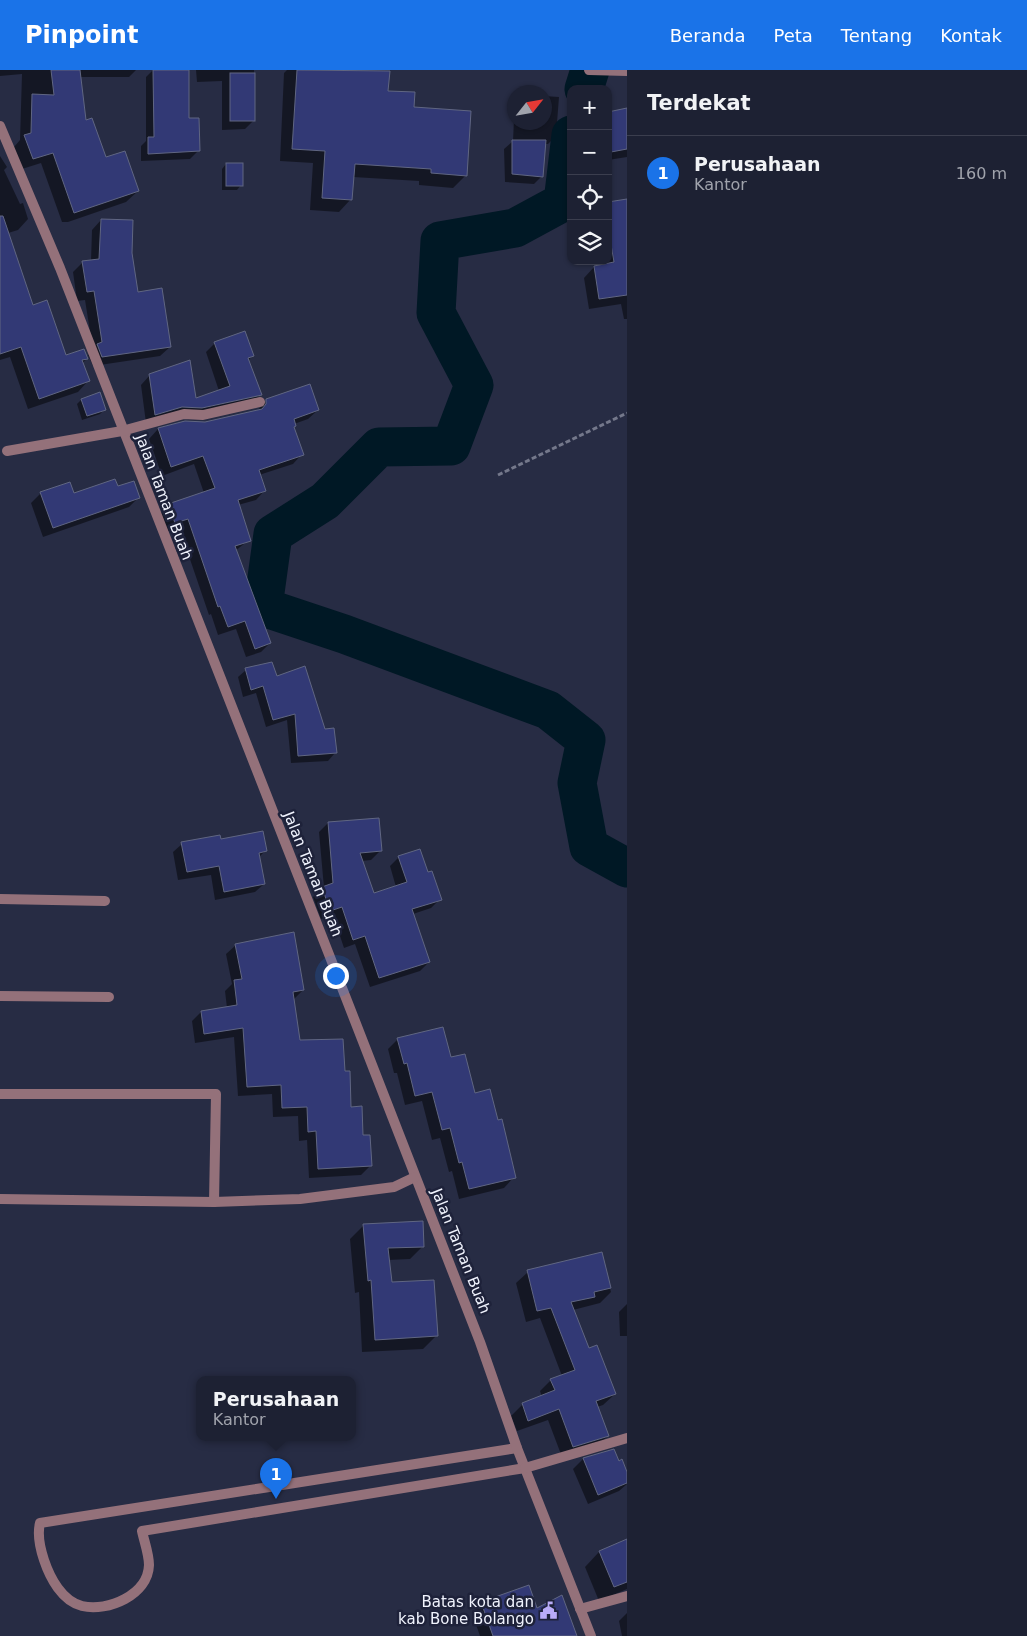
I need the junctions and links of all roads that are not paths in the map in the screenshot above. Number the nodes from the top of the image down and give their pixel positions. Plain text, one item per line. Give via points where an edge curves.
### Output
1 (589, 70) edge
2 (627, 71) edge
3 (0, 126) edge
4 (260, 402) dead end
5 (122, 431) junction
6 (7, 451) dead end
7 (0, 899) edge
8 (105, 901) dead end
9 (0, 996) edge
10 (109, 997) dead end
11 (0, 1094) edge
12 (416, 1177) junction
13 (0, 1199) edge
14 (214, 1202) junction
15 (627, 1438) edge
16 (517, 1448) junction
17 (525, 1468) junction
18 (627, 1596) edge
19 (580, 1609) junction
20 (591, 1636) edge

1 - 2 street
3 - 5 street, Jalan Taman Buah via 60,268
4 - 5 street via 213,414 184,414
5 - 6 street
5 - 12 street, Jalan Taman Buah
7 - 8 street
9 - 10 street
11 - 14 street via 216,1094
12 - 14 street via 394,1187 300,1200
12 - 16 street, Jalan Taman Buah
13 - 14 street
15 - 17 street
16 - 17 street, Jalan Taman Buah
16 - 17 street via 40,1523 40,1545 55,1585 80,1606 96,1607 135,1594 144,1581 149,1565 142,1531
17 - 19 street, Jalan Taman Buah
18 - 19 street
19 - 20 street, Jalan Taman Buah

